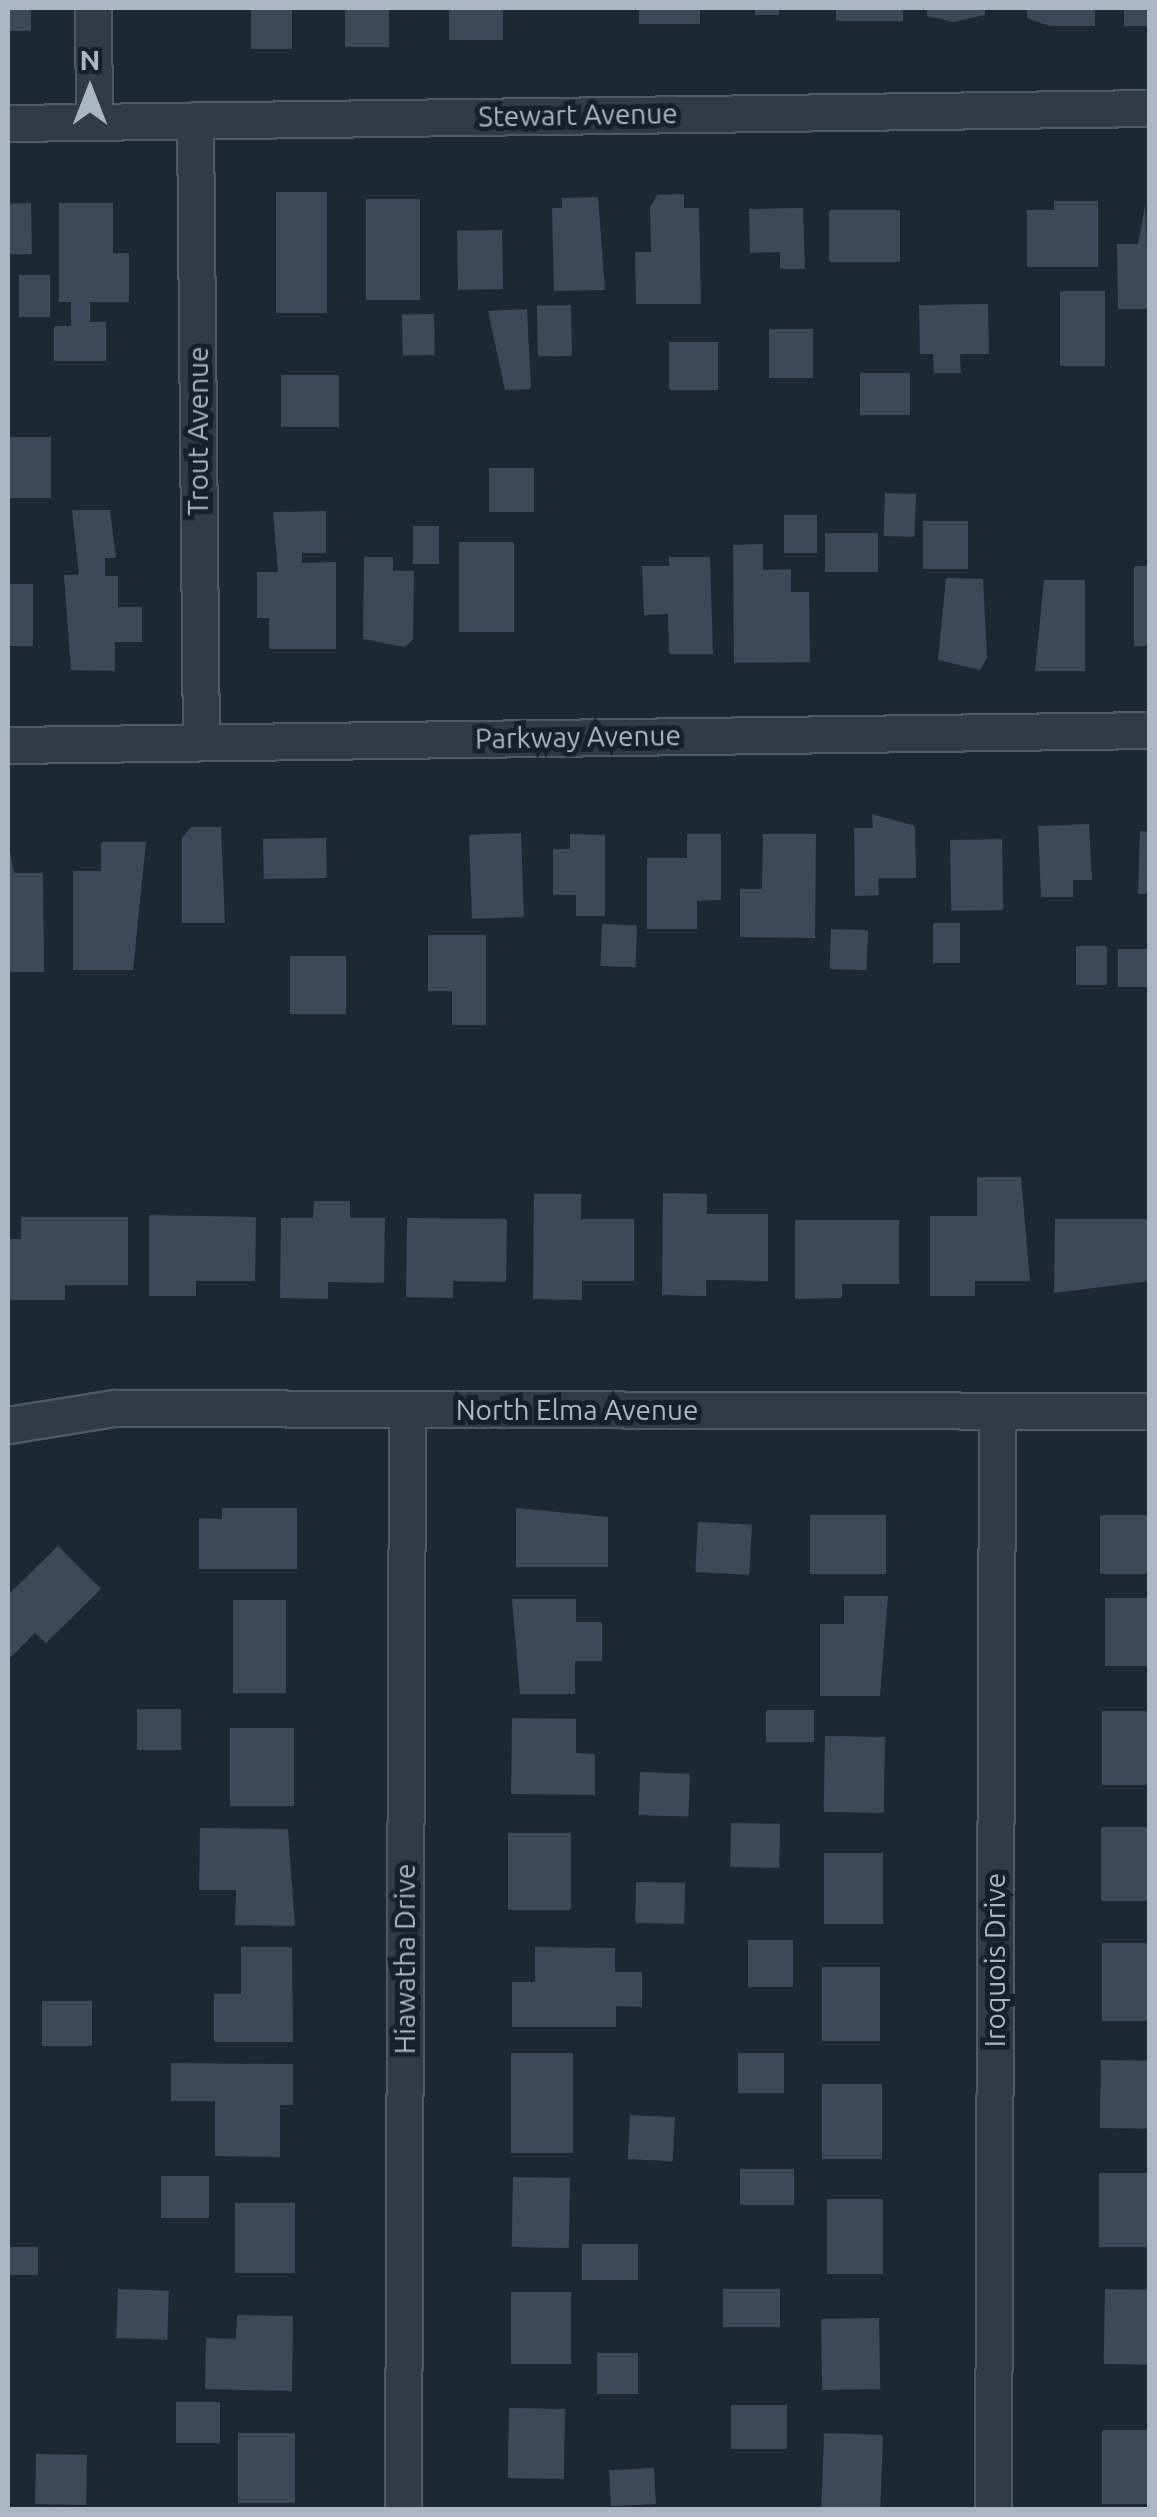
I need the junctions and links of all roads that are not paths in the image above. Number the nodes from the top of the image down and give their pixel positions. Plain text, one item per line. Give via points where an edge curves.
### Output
1 (93, 8) edge
2 (1150, 108) edge
3 (195, 120) junction
4 (94, 122) junction
5 (8, 123) edge
6 (1150, 730) edge
7 (201, 742) junction
8 (8, 746) edge
9 (407, 1409) junction
10 (997, 1411) junction
11 (1150, 1411) edge
12 (8, 1424) edge
13 (404, 2510) edge
14 (992, 2510) edge

1 - 4 street
2 - 3 street, Stewart Avenue
3 - 4 street, Stewart Avenue
3 - 7 street, Trout Avenue
4 - 5 street, Stewart Avenue
6 - 7 street, Parkway Avenue
7 - 8 street, Parkway Avenue
9 - 10 street, North Elma Avenue
9 - 12 street, North Elma Avenue via 81,1408
9 - 13 street, Hiawatha Drive
10 - 11 street, North Elma Avenue
10 - 14 street, Iroquois Drive

